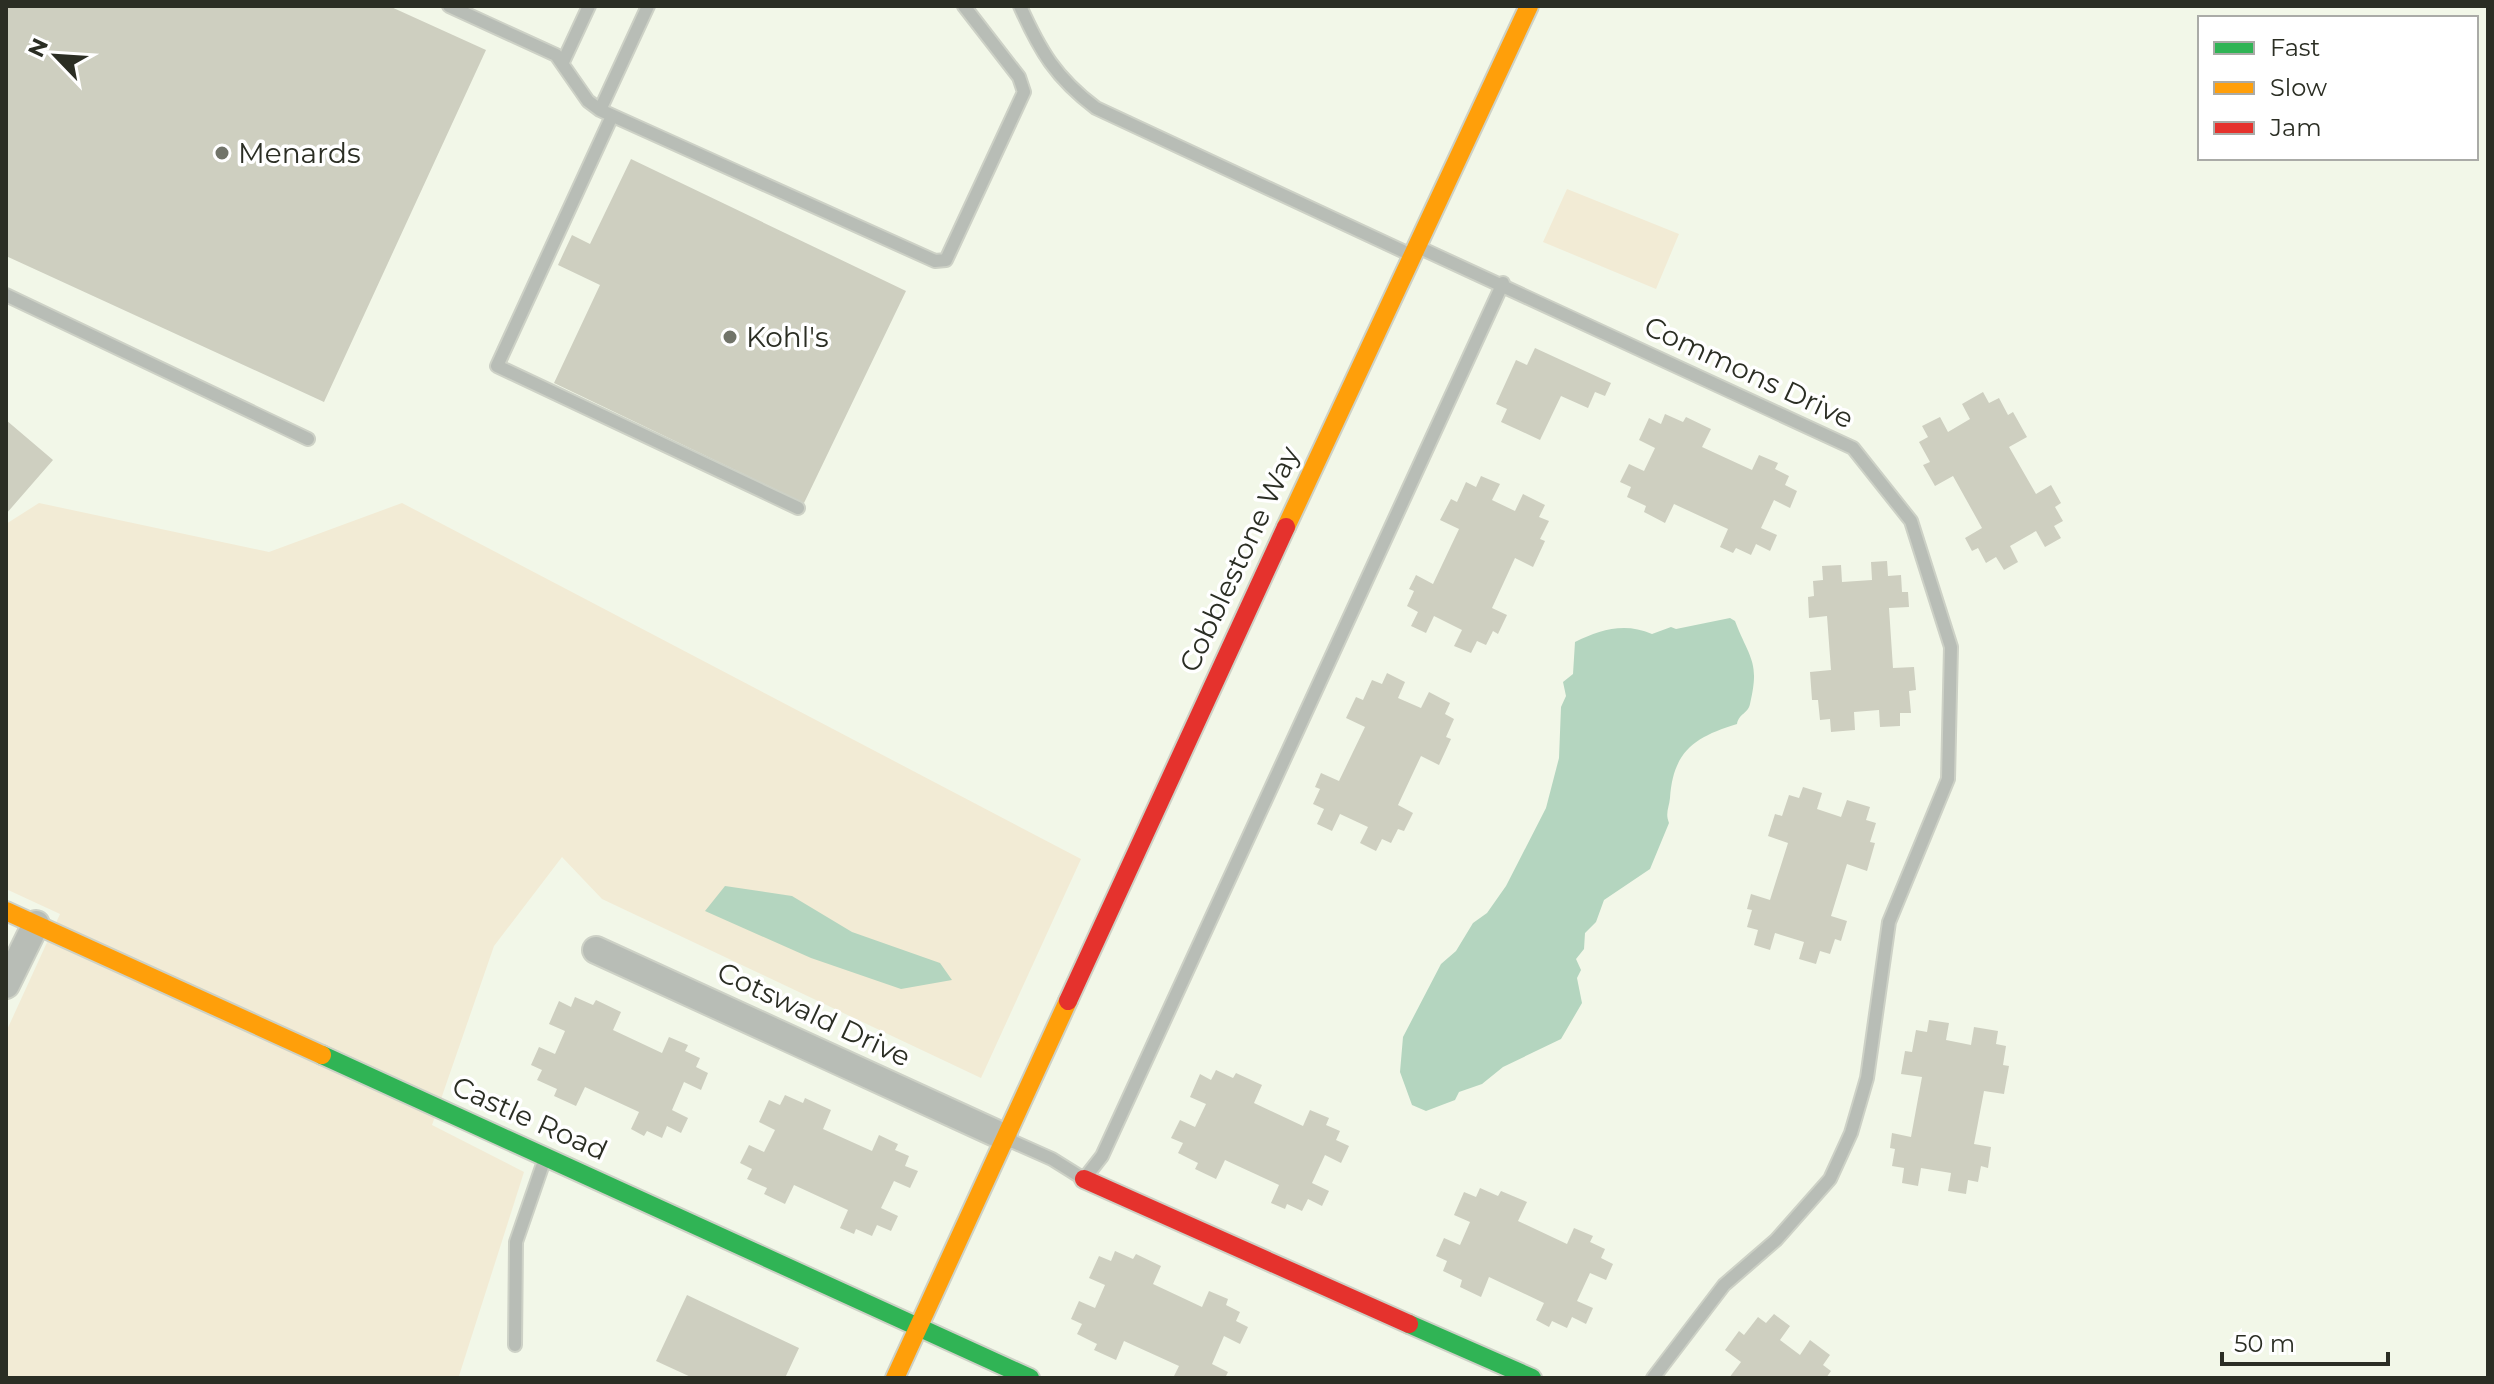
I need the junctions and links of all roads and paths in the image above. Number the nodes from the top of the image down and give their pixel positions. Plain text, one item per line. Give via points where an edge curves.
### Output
1 (449, 6) edge
2 (589, 6) edge
3 (648, 6) edge
4 (964, 6) edge
5 (1020, 6) edge
6 (1529, 6) edge
7 (563, 62) junction
8 (606, 113) junction
9 (1413, 250) junction
10 (1503, 283) junction
11 (6, 295) edge
12 (308, 439) dead end
13 (798, 508) dead end
14 (6, 911) edge
15 (36, 924) junction
16 (596, 950) dead end
17 (6, 985) edge
18 (1004, 1137) junction
19 (546, 1156) junction
20 (1084, 1179) junction
21 (921, 1326) junction
22 (515, 1345) dead end
23 (895, 1378) edge
24 (1030, 1378) edge
25 (1532, 1378) edge
26 (1653, 1378) edge

1 - 7 lane
2 - 7 lane
3 - 8 lane
4 - 8 lane via 1019,77 1024,92 946,260 935,261
5 - 9 lane, Commons Drive via 1040,52 1071,90 1096,108
6 - 9 street, Cobblestone Way
7 - 8 lane via 588,101
8 - 13 lane via 497,366
9 - 10 lane, Commons Drive
9 - 18 street, Cobblestone Way
10 - 20 lane via 1102,1156
10 - 26 lane, Commons Drive via 1853,448 1911,521 1951,647 1948,779 1889,922 1867,1078 1851,1133 1830,1179 1776,1240 1724,1285
11 - 12 lane
14 - 15 street, Castle Road
15 - 17 street
15 - 19 street, Castle Road
16 - 18 street, Cotswald Drive
18 - 20 lane
18 - 21 street, Cobblestone Way
19 - 21 street, Castle Road
19 - 22 lane via 516,1242
20 - 25 street
21 - 23 street, Cobblestone Way
21 - 24 street, Castle Road

